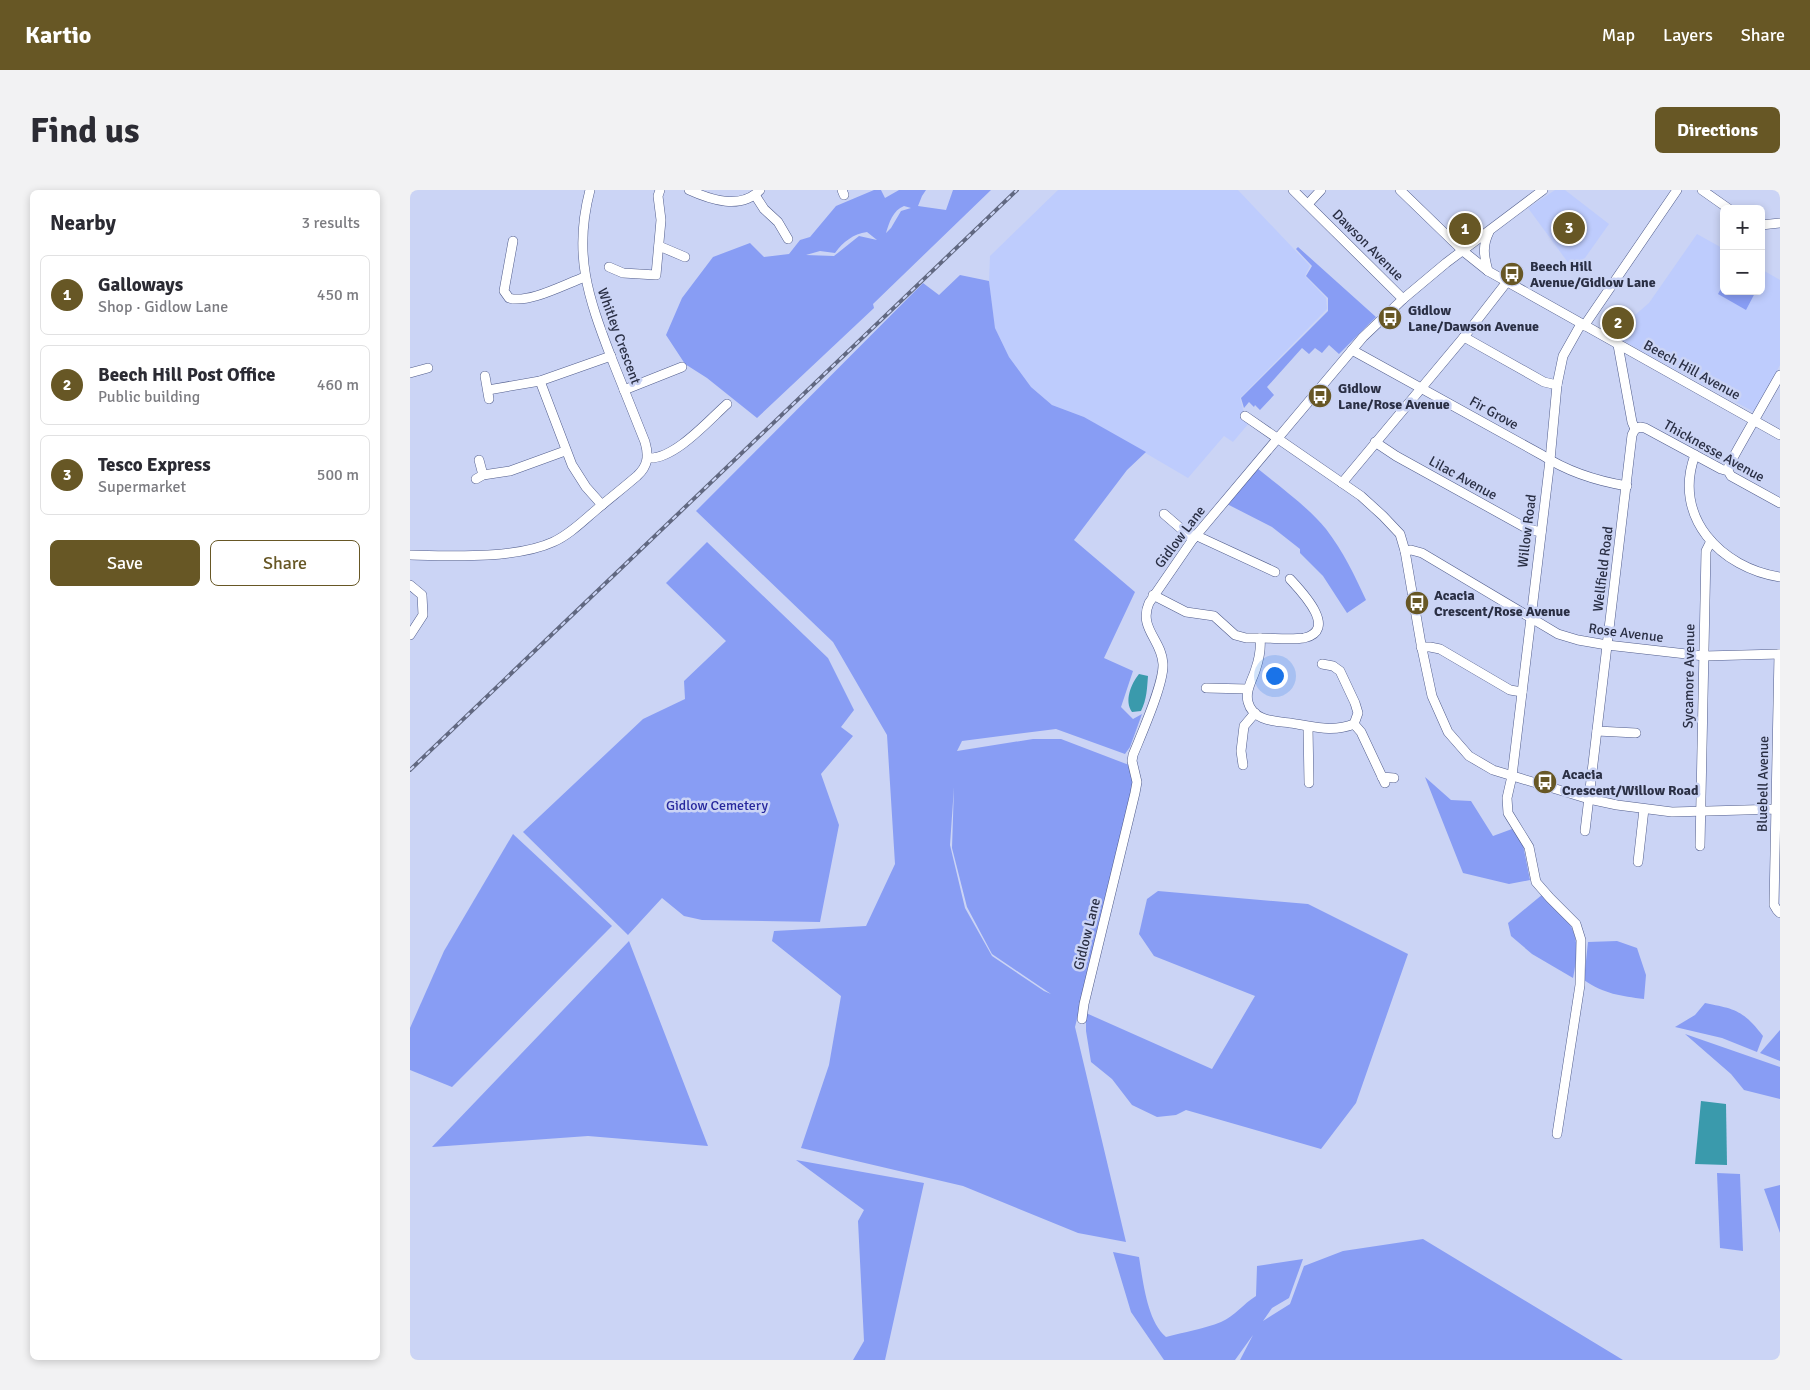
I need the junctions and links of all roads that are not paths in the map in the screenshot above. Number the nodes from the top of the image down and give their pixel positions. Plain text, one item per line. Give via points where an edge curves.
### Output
1 (590, 190) edge
2 (660, 190) edge
3 (1293, 190) edge
4 (1321, 190) edge
5 (1400, 190) edge
6 (1543, 190) edge
7 (1677, 190) edge
8 (1702, 190) edge
9 (694, 191) edge
10 (757, 192) edge
11 (1308, 204) junction
12 (1723, 205) edge
13 (1780, 223) edge
14 (1765, 225) edge
15 (1489, 232) junction
16 (789, 240) dead end
17 (513, 241) dead end
18 (659, 246) junction
19 (1463, 251) junction
20 (686, 257) dead end
21 (609, 267) dead end
22 (1488, 271) junction
23 (585, 277) junction
24 (1506, 283) junction
25 (1403, 299) junction
26 (1582, 325) junction
27 (1464, 337) junction
28 (1618, 345) junction
29 (1352, 350) junction
30 (611, 356) junction
31 (671, 361) dead end
32 (428, 368) dead end
33 (410, 373) edge
34 (1780, 375) edge
35 (485, 376) dead end
36 (540, 381) junction
37 (1557, 385) junction
38 (1421, 389) junction
39 (624, 390) junction
40 (727, 404) dead end
41 (1245, 416) dead end
42 (1754, 421) junction
43 (1635, 429) junction
44 (1780, 435) edge
45 (1277, 439) junction
46 (1375, 442) junction
47 (565, 451) junction
48 (1695, 455) junction
49 (648, 458) junction
50 (479, 460) dead end
51 (1550, 460) junction
52 (1728, 471) junction
53 (1342, 483) junction
54 (1627, 486) junction
55 (1780, 503) edge
56 (602, 505) junction
57 (1164, 513) dead end
58 (1541, 532) junction
59 (1194, 537) junction
60 (1711, 541) junction
61 (1405, 551) junction
62 (410, 555) edge
63 (1275, 572) dead end
64 (1780, 577) edge
65 (1290, 579) dead end
66 (410, 585) edge
67 (1153, 595) junction
68 (1531, 618) junction
69 (410, 635) edge
70 (1260, 638) junction
71 (1608, 645) junction
72 (1421, 647) junction
73 (1779, 654) edge
74 (1704, 656) junction
75 (1322, 664) dead end
76 (1206, 688) dead end
77 (1248, 689) junction
78 (1522, 692) junction
79 (1255, 713) junction
80 (1354, 724) junction
81 (1308, 727) junction
82 (1597, 731) junction
83 (1636, 733) dead end
84 (1243, 765) dead end
85 (1512, 776) junction
86 (1394, 778) dead end
87 (1309, 783) dead end
88 (1589, 799) junction
89 (1644, 809) junction
90 (1778, 809) edge
91 (1700, 812) junction
92 (1585, 831) dead end
93 (1700, 846) dead end
94 (1638, 862) dead end
95 (1780, 913) edge
96 (1082, 1019) dead end
97 (1556, 1134) dead end

1 - 23 street, Whitley Crescent via 582,235
2 - 18 street
3 - 11 street, Dawson Avenue
4 - 11 street
5 - 19 street, Beech Hill Avenue
6 - 15 street, Gidlow Lane
7 - 26 street, Willow Road
8 - 12 street
9 - 10 street via 734,202
10 - 16 street via 764,209 778,222
11 - 25 street, Dawson Avenue
13 - 14 street
15 - 19 street, Gidlow Lane
15 - 22 street via 1483,252
17 - 23 street via 504,291 508,298 546,293
18 - 20 street
18 - 21 street via 656,276 623,274
19 - 22 street, Beech Hill Avenue
19 - 25 street, Gidlow Lane
22 - 24 street, Beech Hill Avenue
23 - 30 street, Whitley Crescent
24 - 26 street, Beech Hill Avenue
24 - 27 street
25 - 29 street, Gidlow Lane
26 - 28 street, Beech Hill Avenue
26 - 37 street, Willow Road via 1563,356
27 - 37 street via 1544,382
27 - 38 street
28 - 42 street, Beech Hill Avenue
28 - 43 street, Wellfield Road
29 - 38 street, Fir Grove
29 - 45 street, Gidlow Lane
30 - 36 street
30 - 39 street, Whitley Crescent
31 - 39 street via 678,369
32 - 33 street
34 - 42 street
35 - 36 street via 488,394
36 - 47 street
37 - 51 street, Willow Road
38 - 46 street
38 - 51 street, Fir Grove
39 - 49 street, Whitley Crescent
40 - 49 street via 675,450
41 - 45 street
42 - 44 street, Beech Hill Avenue
42 - 52 street
43 - 48 street, Thicknesse Avenue via 1645,428
43 - 54 street, Wellfield Road
45 - 53 street
45 - 59 street, Gidlow Lane
46 - 53 street
46 - 58 street, Lilac Avenue via 1528,529
47 - 50 street via 510,471 479,477
47 - 56 street via 576,472
48 - 52 street, Thicknesse Avenue
48 - 60 street via 1690,493 1696,517
49 - 56 street via 640,473
51 - 54 street, Fir Grove via 1585,476
51 - 58 street, Willow Road
52 - 55 street, Thicknesse Avenue via 1731,476
53 - 61 street via 1394,527 1400,534
54 - 71 street, Wellfield Road
56 - 62 street via 561,538 546,545 494,554
57 - 59 street
58 - 68 street, Willow Road
59 - 63 street
59 - 67 street, Gidlow Lane
60 - 64 street via 1745,568
60 - 74 street, Sycamore Avenue via 1706,551
61 - 68 street, Rose Avenue via 1422,553
61 - 72 street
65 - 70 street via 1315,611 1319,621 1316,628 1311,635 1302,638
66 - 69 street via 422,595 423,615
67 - 70 street via 1186,612 1214,616 1235,635
67 - 96 street, Gidlow Lane via 1146,609 1146,623 1161,655 1163,671 1133,755 1137,782 1135,793
68 - 71 street, Rose Avenue via 1558,634
68 - 78 street, Willow Road
70 - 77 street via 1257,668
71 - 74 street, Rose Avenue
71 - 82 street, Wellfield Road
72 - 78 street via 1440,649 1510,690
72 - 85 street via 1432,696 1448,732 1477,762
73 - 74 street, Rose Avenue
73 - 90 street, Bluebell Avenue
74 - 91 street, Sycamore Avenue
75 - 80 street via 1333,666 1340,672 1358,713
76 - 77 street
77 - 79 street via 1248,702
78 - 85 street, Willow Road
79 - 81 street via 1265,720
79 - 84 street via 1244,726
80 - 81 street via 1338,729
80 - 86 street via 1384,780
81 - 87 street
82 - 83 street
82 - 88 street, Wellfield Road
85 - 88 street
85 - 97 street, Willow Road via 1507,798 1508,813 1529,847 1536,882 1576,924 1581,940 1580,984
88 - 89 street
88 - 92 street, Wellfield Road
89 - 91 street
89 - 94 street
90 - 91 street
90 - 95 street, Bluebell Avenue via 1774,905
91 - 93 street, Sycamore Avenue

